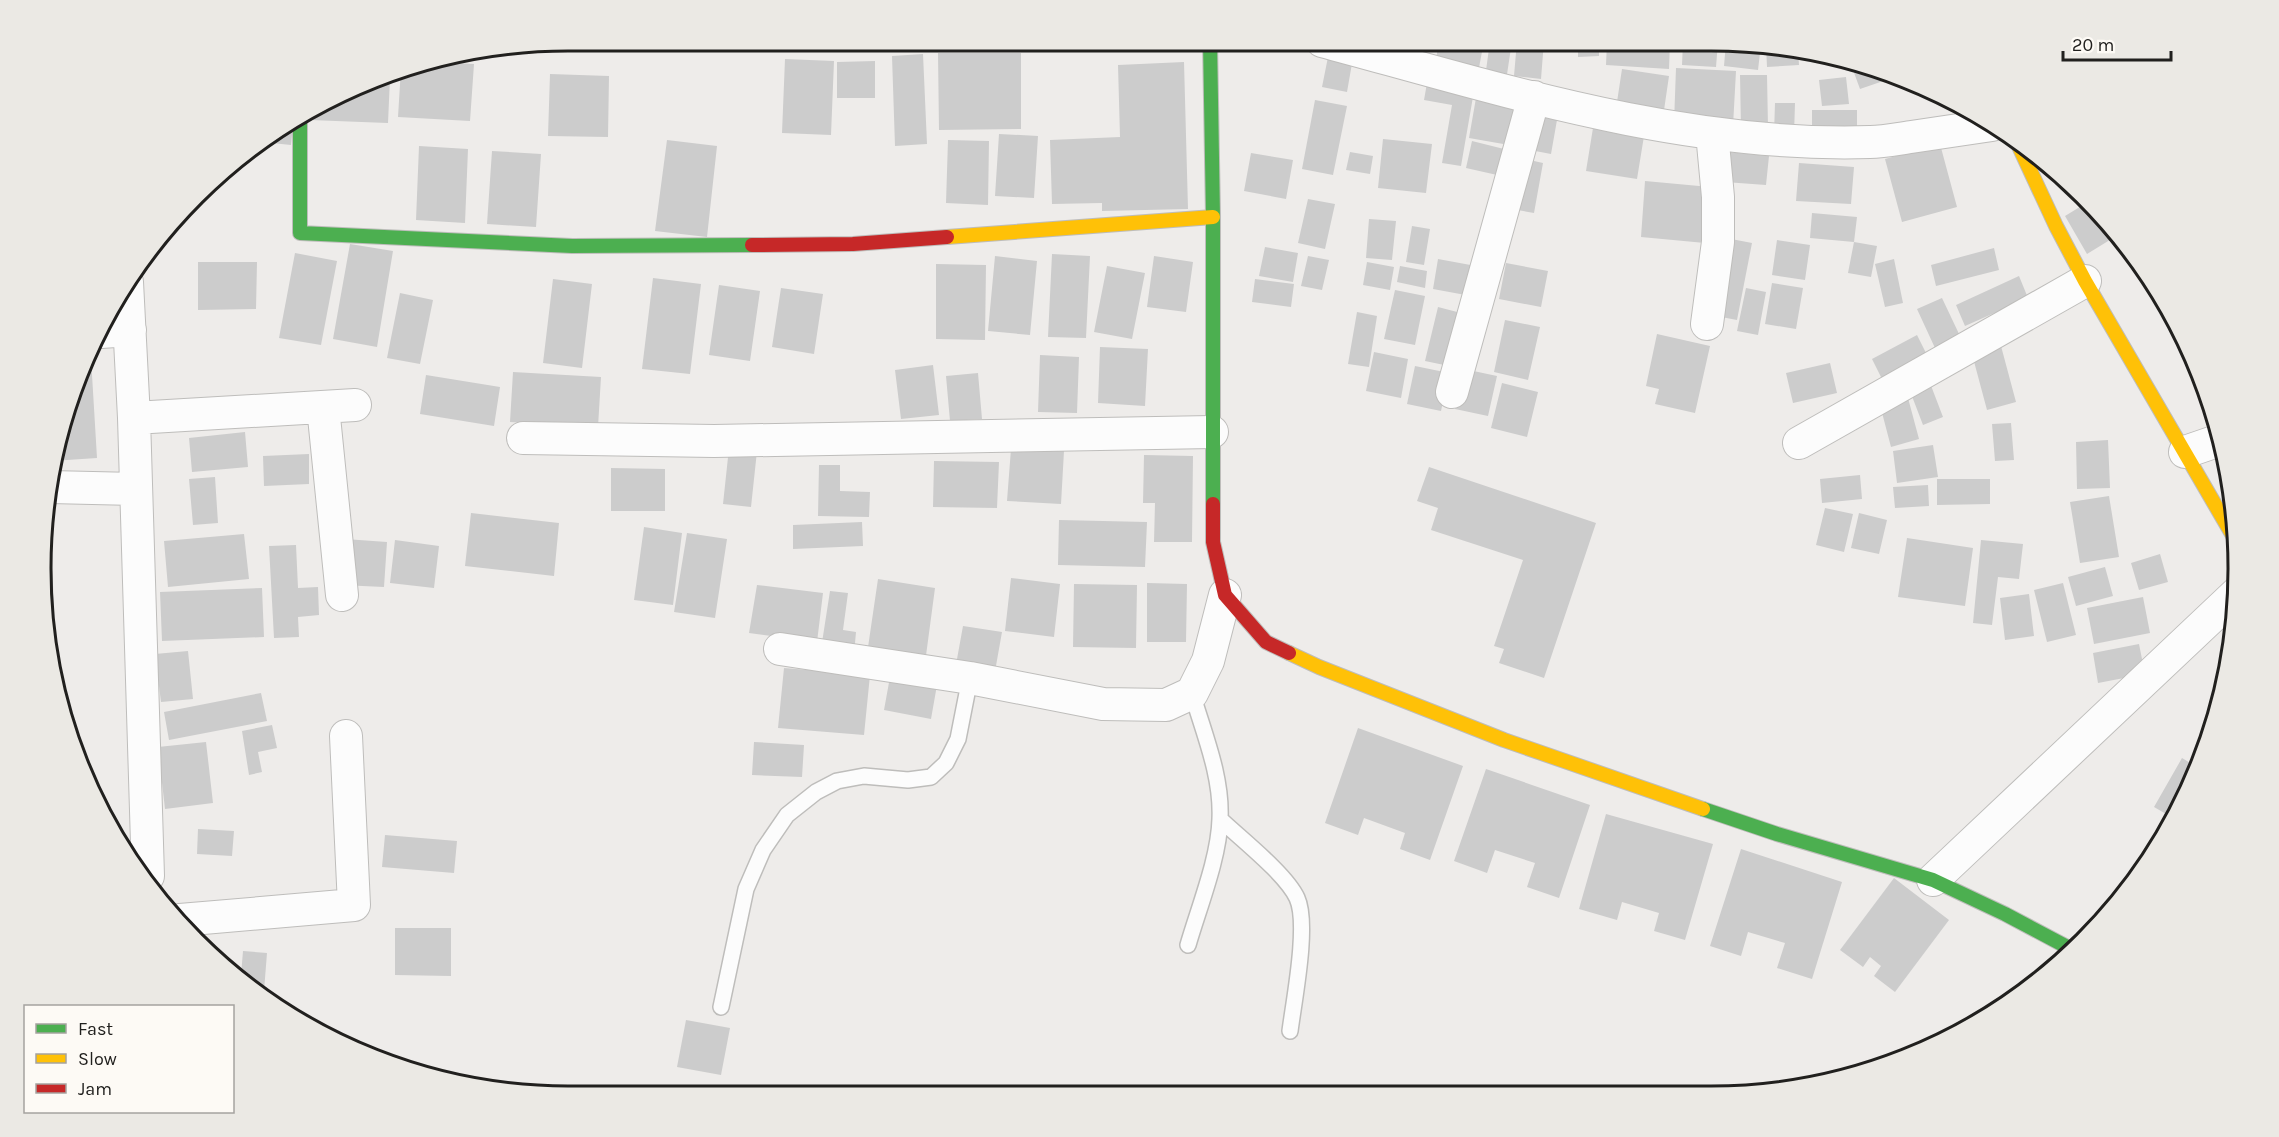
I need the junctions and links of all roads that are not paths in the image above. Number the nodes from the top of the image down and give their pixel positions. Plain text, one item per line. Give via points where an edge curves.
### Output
1 (1210, 51) edge
2 (1359, 51) edge
3 (1534, 98) junction
4 (300, 126) edge
5 (1980, 127) edge
6 (1713, 133) junction
7 (2024, 156) edge
8 (1213, 217) junction
9 (2085, 281) junction
10 (121, 308) edge
11 (1707, 324) dead end
12 (116, 331) edge
13 (1452, 392) dead end
14 (355, 405) dead end
15 (323, 407) junction
16 (134, 418) junction
17 (1212, 432) junction
18 (523, 438) dead end
19 (1799, 442) dead end
20 (2212, 443) edge
21 (2185, 452) junction
22 (58, 487) edge
23 (135, 489) junction
24 (2225, 518) edge
25 (342, 595) dead end
26 (1226, 595) junction
27 (2227, 604) edge
28 (780, 649) dead end
29 (970, 678) junction
30 (1192, 693) junction
31 (346, 736) dead end
32 (1220, 819) junction
33 (148, 870) edge
34 (1933, 880) junction
35 (188, 919) edge
36 (1188, 945) dead end
37 (2064, 946) edge
38 (721, 1007) dead end
39 (1290, 1031) dead end

1 - 8 street
2 - 3 street
3 - 6 street
3 - 13 street
4 - 8 street via 300,233 572,246 853,244
5 - 6 street via 1872,142
6 - 11 street via 1718,242
7 - 9 street
8 - 17 street
9 - 19 street
9 - 21 street
10 - 12 street
12 - 16 street
14 - 15 street
15 - 16 street
15 - 25 street
16 - 23 street
17 - 18 street via 714,441
17 - 26 street via 1213,542
20 - 21 street
21 - 24 street
22 - 23 street
23 - 33 street
26 - 30 street via 1208,661
26 - 34 street via 1266,642 1330,671 1537,752 1777,834
27 - 34 street
28 - 29 street
29 - 30 street via 1103,704 1166,705
29 - 38 lane via 957,739 946,763 931,777 908,780 864,776 837,780 787,815 764,850 746,889
30 - 32 lane via 1218,780
31 - 35 street via 354,905
32 - 36 lane
32 - 39 lane via 1280,875 1297,898 1303,922
34 - 37 street

